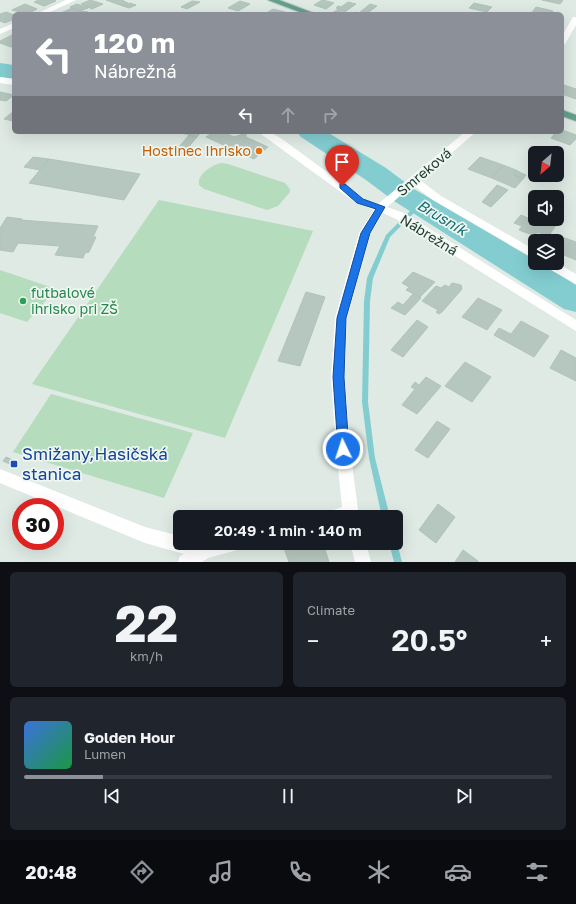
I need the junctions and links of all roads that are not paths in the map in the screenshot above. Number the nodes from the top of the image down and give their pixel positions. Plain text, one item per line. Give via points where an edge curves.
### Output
1 (72, 0) edge
2 (272, 0) edge
3 (45, 12) edge
4 (305, 12) edge
5 (576, 19) edge
6 (12, 27) edge
7 (0, 32) edge
8 (564, 39) edge
9 (0, 80) edge
10 (12, 82) edge
11 (564, 113) edge
12 (576, 118) edge
13 (267, 134) edge
14 (469, 134) edge
15 (410, 184) junction
16 (381, 207) junction
17 (528, 252) edge
18 (560, 270) edge
19 (576, 280) edge
20 (576, 326) edge
21 (0, 476) edge
22 (350, 510) edge
23 (209, 550) edge
24 (360, 550) edge
25 (205, 551) junction
26 (186, 562) edge
27 (363, 562) edge

1 - 3 street
2 - 4 main road
5 - 8 street
6 - 7 street
9 - 10 street
11 - 12 main road
13 - 16 street, Nábrežná via 279,140 360,201
14 - 15 street, Smreková
15 - 16 street, Smreková
15 - 17 street
16 - 20 street, Nábrežná
16 - 22 street, Smreková via 365,233 341,318 338,377
18 - 19 street
21 - 25 street via 145,535
23 - 25 street
24 - 27 street
25 - 26 street

